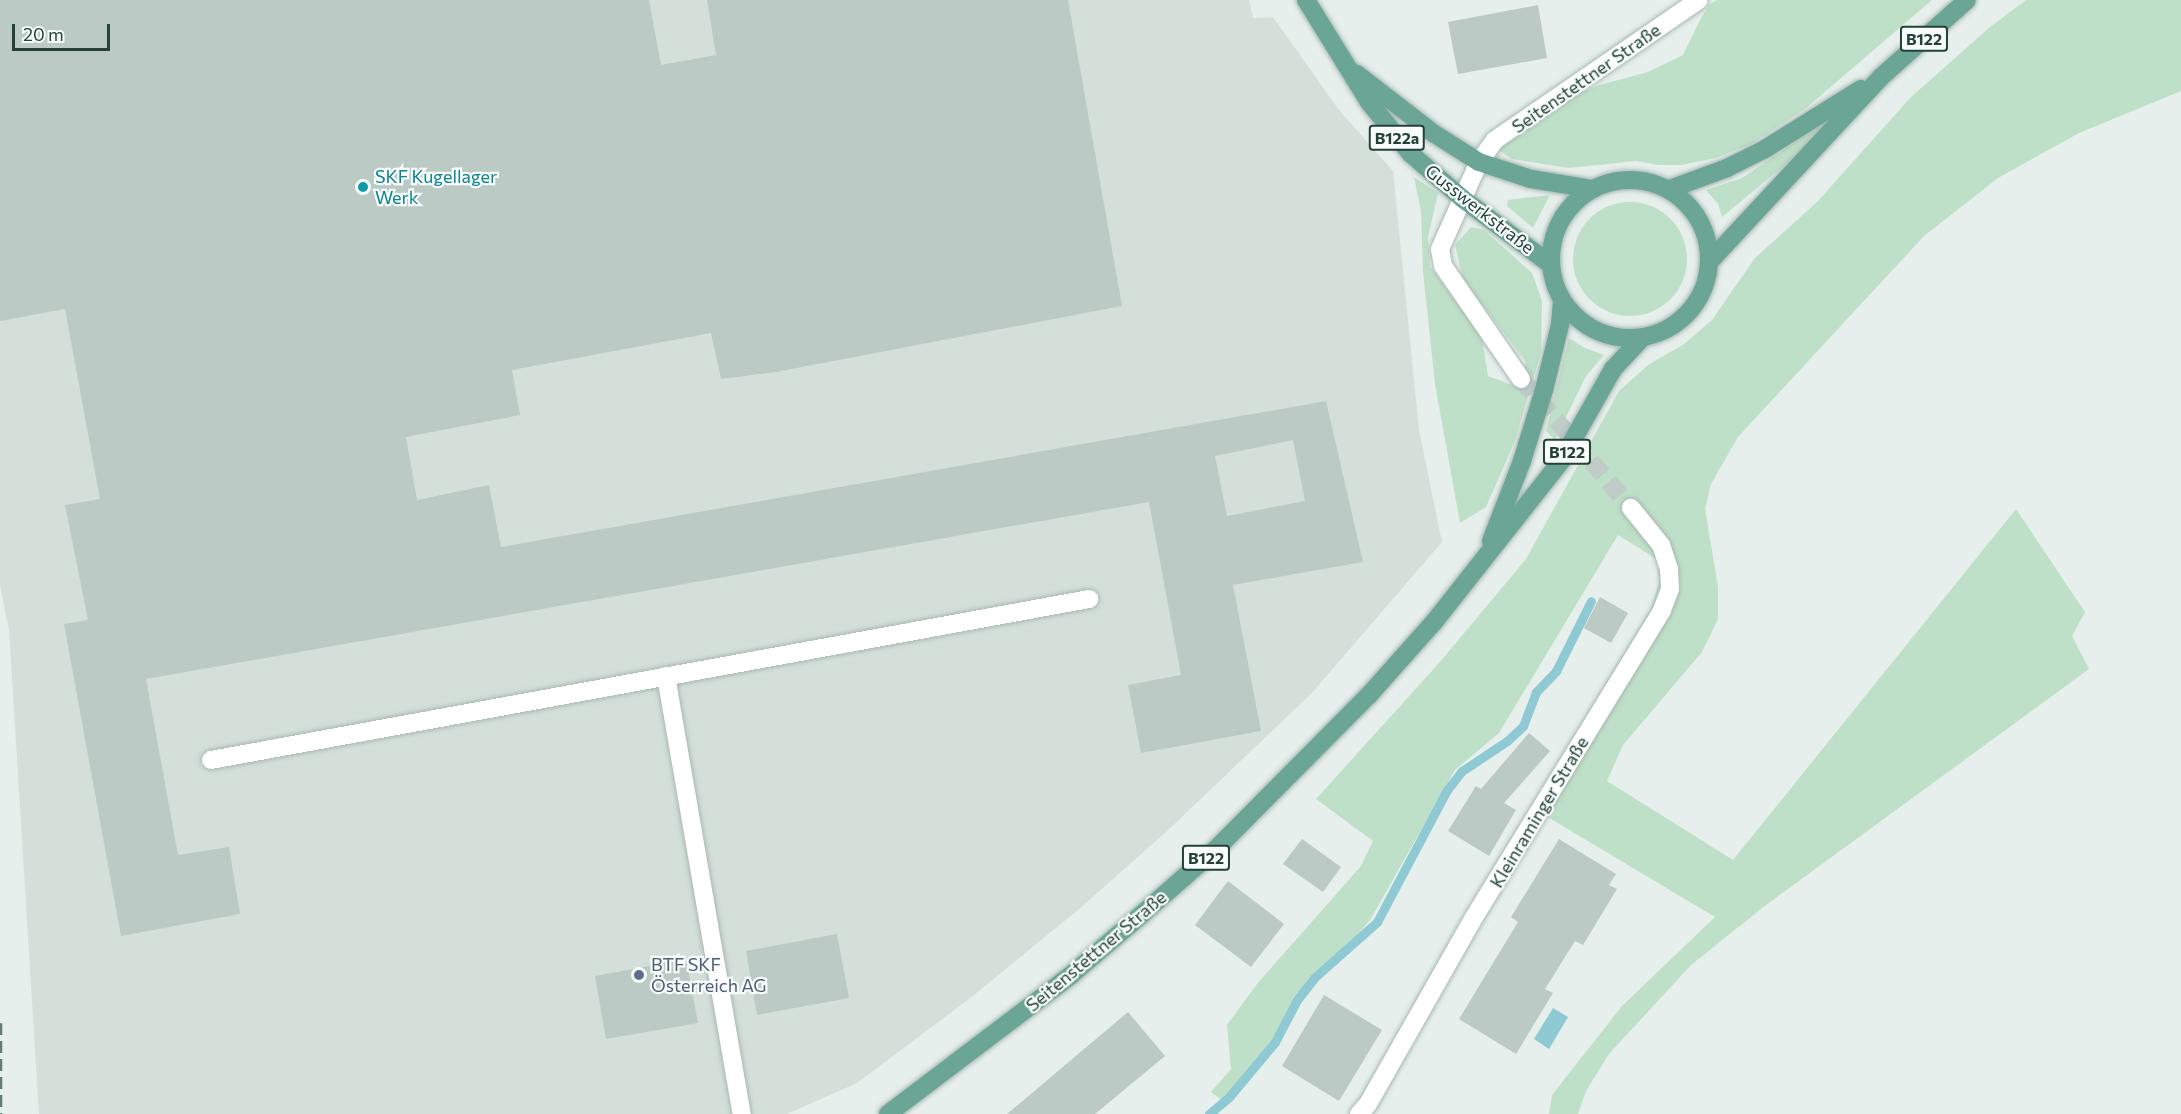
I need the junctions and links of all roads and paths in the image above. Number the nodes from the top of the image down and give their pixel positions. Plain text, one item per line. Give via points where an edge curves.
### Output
1 (1306, 0) edge
2 (1699, 0) edge
3 (1967, 0) edge
4 (1346, 66) junction
5 (1881, 77) junction
6 (1479, 162) junction
7 (1593, 189) junction
8 (1670, 189) junction
9 (1463, 199) junction
10 (1711, 260) junction
11 (1550, 264) junction
12 (1562, 302) junction
13 (1641, 339) junction
14 (1521, 379) tunnel mouth
15 (1631, 508) tunnel mouth
16 (1484, 560) junction
17 (1089, 599) dead end
18 (666, 676) junction
19 (211, 760) dead end
20 (742, 1114) edge
21 (888, 1114) edge
22 (1359, 1114) edge

1 - 4 main road, Gusswerkstraße / B122a
2 - 6 street, Seitenstettner Straße via 1495,140
3 - 5 main road, B122
4 - 6 main road, Gusswerkstraße / B122a via 1433,133
4 - 9 main road, Gusswerkstraße / B122a via 1391,132
5 - 8 main road, B122 via 1765,149
5 - 10 main road, B122
6 - 7 main road, Gusswerkstraße / B122a via 1531,179
6 - 9 street, Seitenstettner Straße
7 - 8 main road, B122 via 1618,180 1644,180
7 - 11 main road, B122 via 1569,207 1554,234
8 - 10 main road, B122 via 1692,207 1706,232
9 - 11 main road, Gusswerkstraße / B122a
9 - 14 street, Seitenstettner Straße via 1440,249 1443,266
10 - 13 main road, B122 via 1705,288 1691,312 1668,330
11 - 12 main road, B122
12 - 13 main road, B122 via 1583,324 1611,337
12 - 16 main road, Seitenstettner Straße / B122 via 1541,400
13 - 16 main road, Seitenstettner Straße / B122 via 1613,369 1561,461
15 - 22 street, Kleinraminger Straße via 1661,545 1669,569 1670,589 1662,610
16 - 21 main road, Seitenstettner Straße / B122 via 1369,695 1216,849 1071,975
17 - 18 street
18 - 19 street
18 - 20 street

